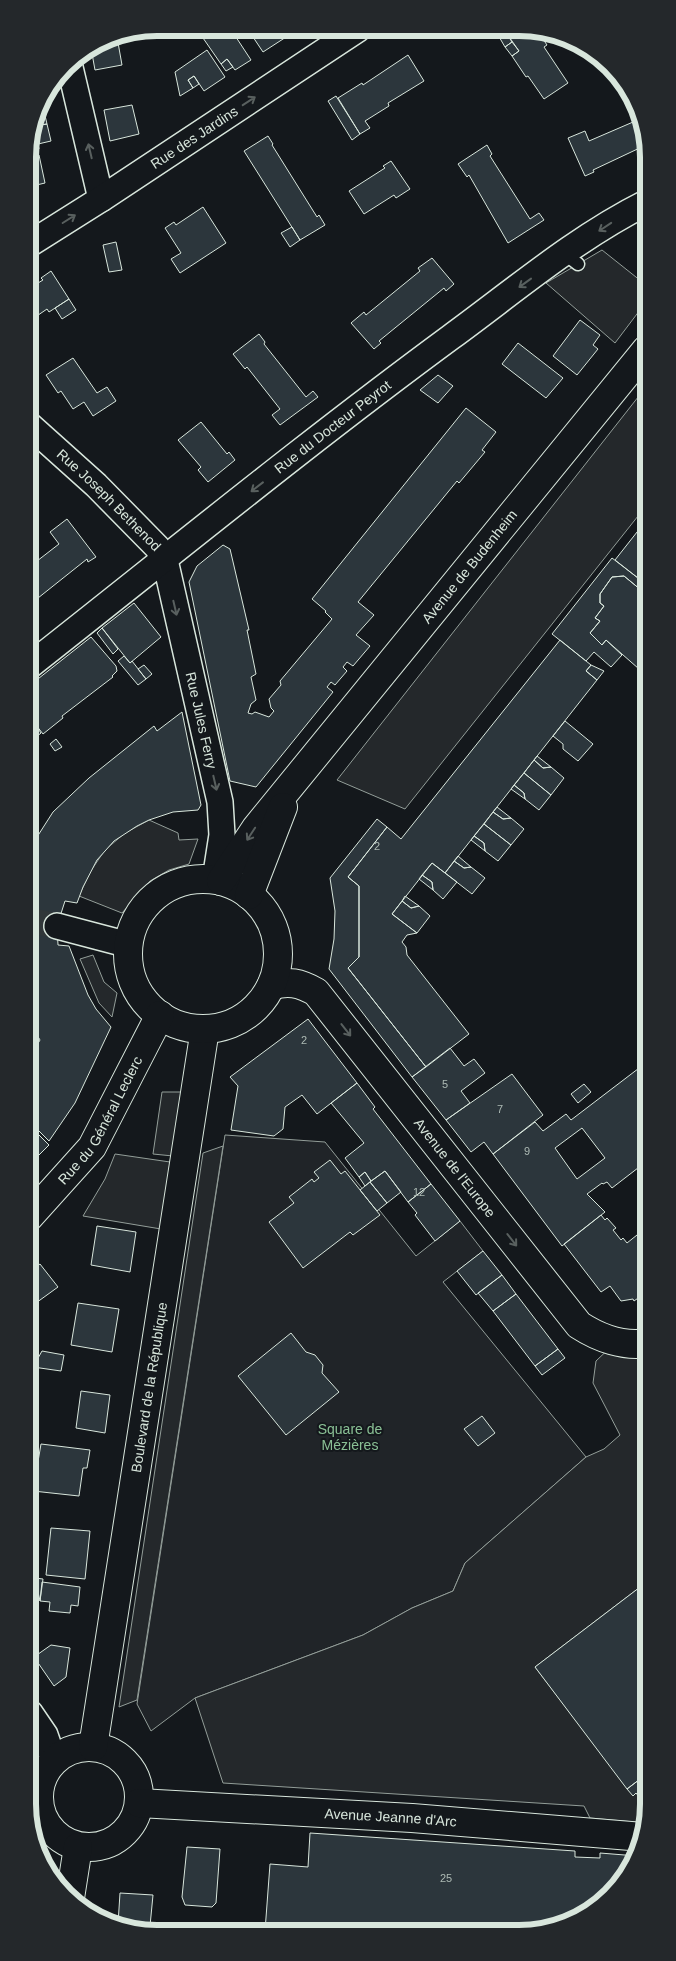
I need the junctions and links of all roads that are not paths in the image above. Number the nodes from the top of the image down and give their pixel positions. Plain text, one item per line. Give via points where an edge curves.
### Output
1 (347, 36) edge
2 (71, 73) edge
3 (101, 199) junction
4 (640, 205) edge
5 (37, 239) edge
6 (640, 357) edge
7 (37, 432) edge
8 (164, 560) junction
9 (37, 660) edge
10 (292, 782) junction
11 (218, 881) junction
12 (249, 895) junction
13 (57, 926) tunnel mouth
14 (129, 946) junction
15 (271, 986) junction
16 (160, 1015) junction
17 (205, 1029) junction
18 (36, 1209) edge
19 (639, 1344) edge
20 (36, 1722) edge
21 (93, 1747) junction
22 (54, 1761) junction
23 (36, 1787) edge
24 (36, 1796) edge
25 (139, 1803) junction
26 (636, 1836) edge
27 (78, 1847) junction
28 (71, 1888) edge

3 -> 1 street, Rue des Jardins
3 -> 2 street
5 -> 3 street, Rue des Jardins
4 -> 8 street, Rue du Docteur Peyrot via 627,212 571,259 380,390
6 - 10 street, Avenue de Budenheim
7 - 8 street, Rue Joseph Bethenod via 96,485 157,547
8 - 9 street, Rue du Docteur Peyrot
8 -> 11 street, Rue Jules Ferry via 220,802 222,835
10 -> 11 street, Avenue de Budenheim
10 - 12 street, Avenue de Budenheim
11 - 12 street
11 - 14 street via 195,880 157,894 133,926
12 - 15 street via 265,912 275,933 278,956
13 - 14 street
14 - 16 street via 129,966 135,985 145,1002
15 - 17 street via 259,1004 244,1017 225,1026
15 -> 19 street, Avenue de l'Europe via 292,982 316,992 580,1325 597,1336
16 - 17 street via 181,1026
16 - 18 street, Rue du Général Leclerc via 92,1147
17 - 21 street, Boulevard de la République
20 - 22 street via 45,1735
21 - 22 street via 72,1750
21 - 25 street via 109,1750 133,1772
22 - 23 street
24 - 27 street via 43,1820 52,1832
25 - 26 street, Avenue Jeanne d'Arc via 412,1818
25 - 27 street via 129,1829 118,1838 99,1846
27 - 28 street

